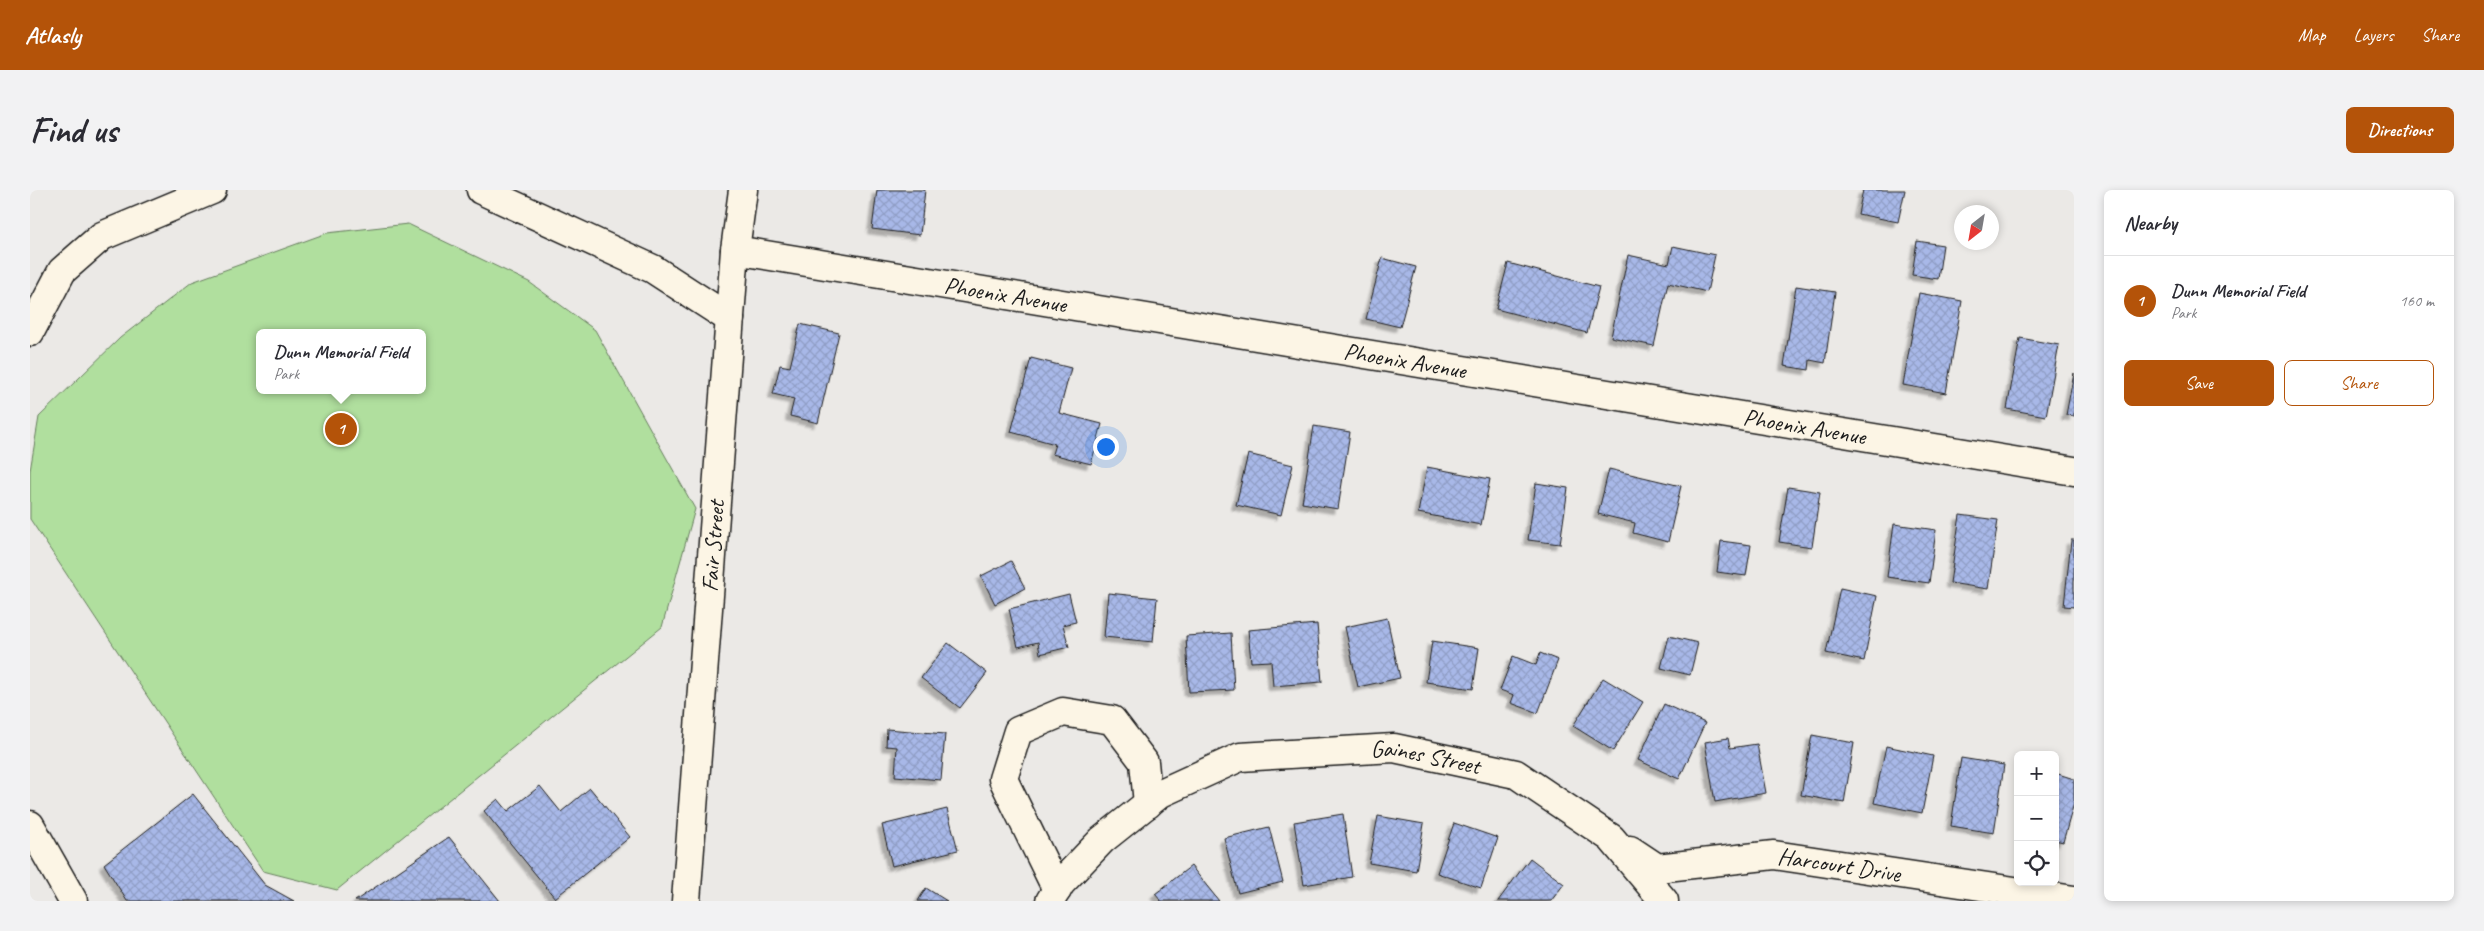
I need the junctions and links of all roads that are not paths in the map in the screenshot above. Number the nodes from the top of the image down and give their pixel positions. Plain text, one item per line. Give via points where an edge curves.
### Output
1 (212, 190) edge
2 (481, 190) edge
3 (743, 190) edge
4 (735, 250) junction
5 (730, 319) junction
6 (30, 332) edge
7 (2074, 471) edge
8 (1148, 804) junction
9 (30, 825) edge
10 (1612, 838) junction
11 (1054, 895) edge
12 (2074, 900) edge
13 (73, 901) edge
14 (686, 901) edge
15 (1664, 901) edge

1 - 6 street via 102,236 62,271
2 - 5 street via 653,269
3 - 4 street, Fair Street
4 - 5 street, Fair Street
4 - 7 street, Phoenix Avenue
5 - 14 street, Fair Street
8 - 10 street, Gaines Street via 1161,793 1240,757 1394,748 1516,774
8 - 11 street, Gaines Street via 1102,840
8 - 11 street, Gaines Street via 1144,762 1112,720 1063,712 1018,731 1003,779
9 - 13 street
10 - 12 street, Harcourt Drive via 1657,868 1774,855
10 - 15 street, Gaines Street

